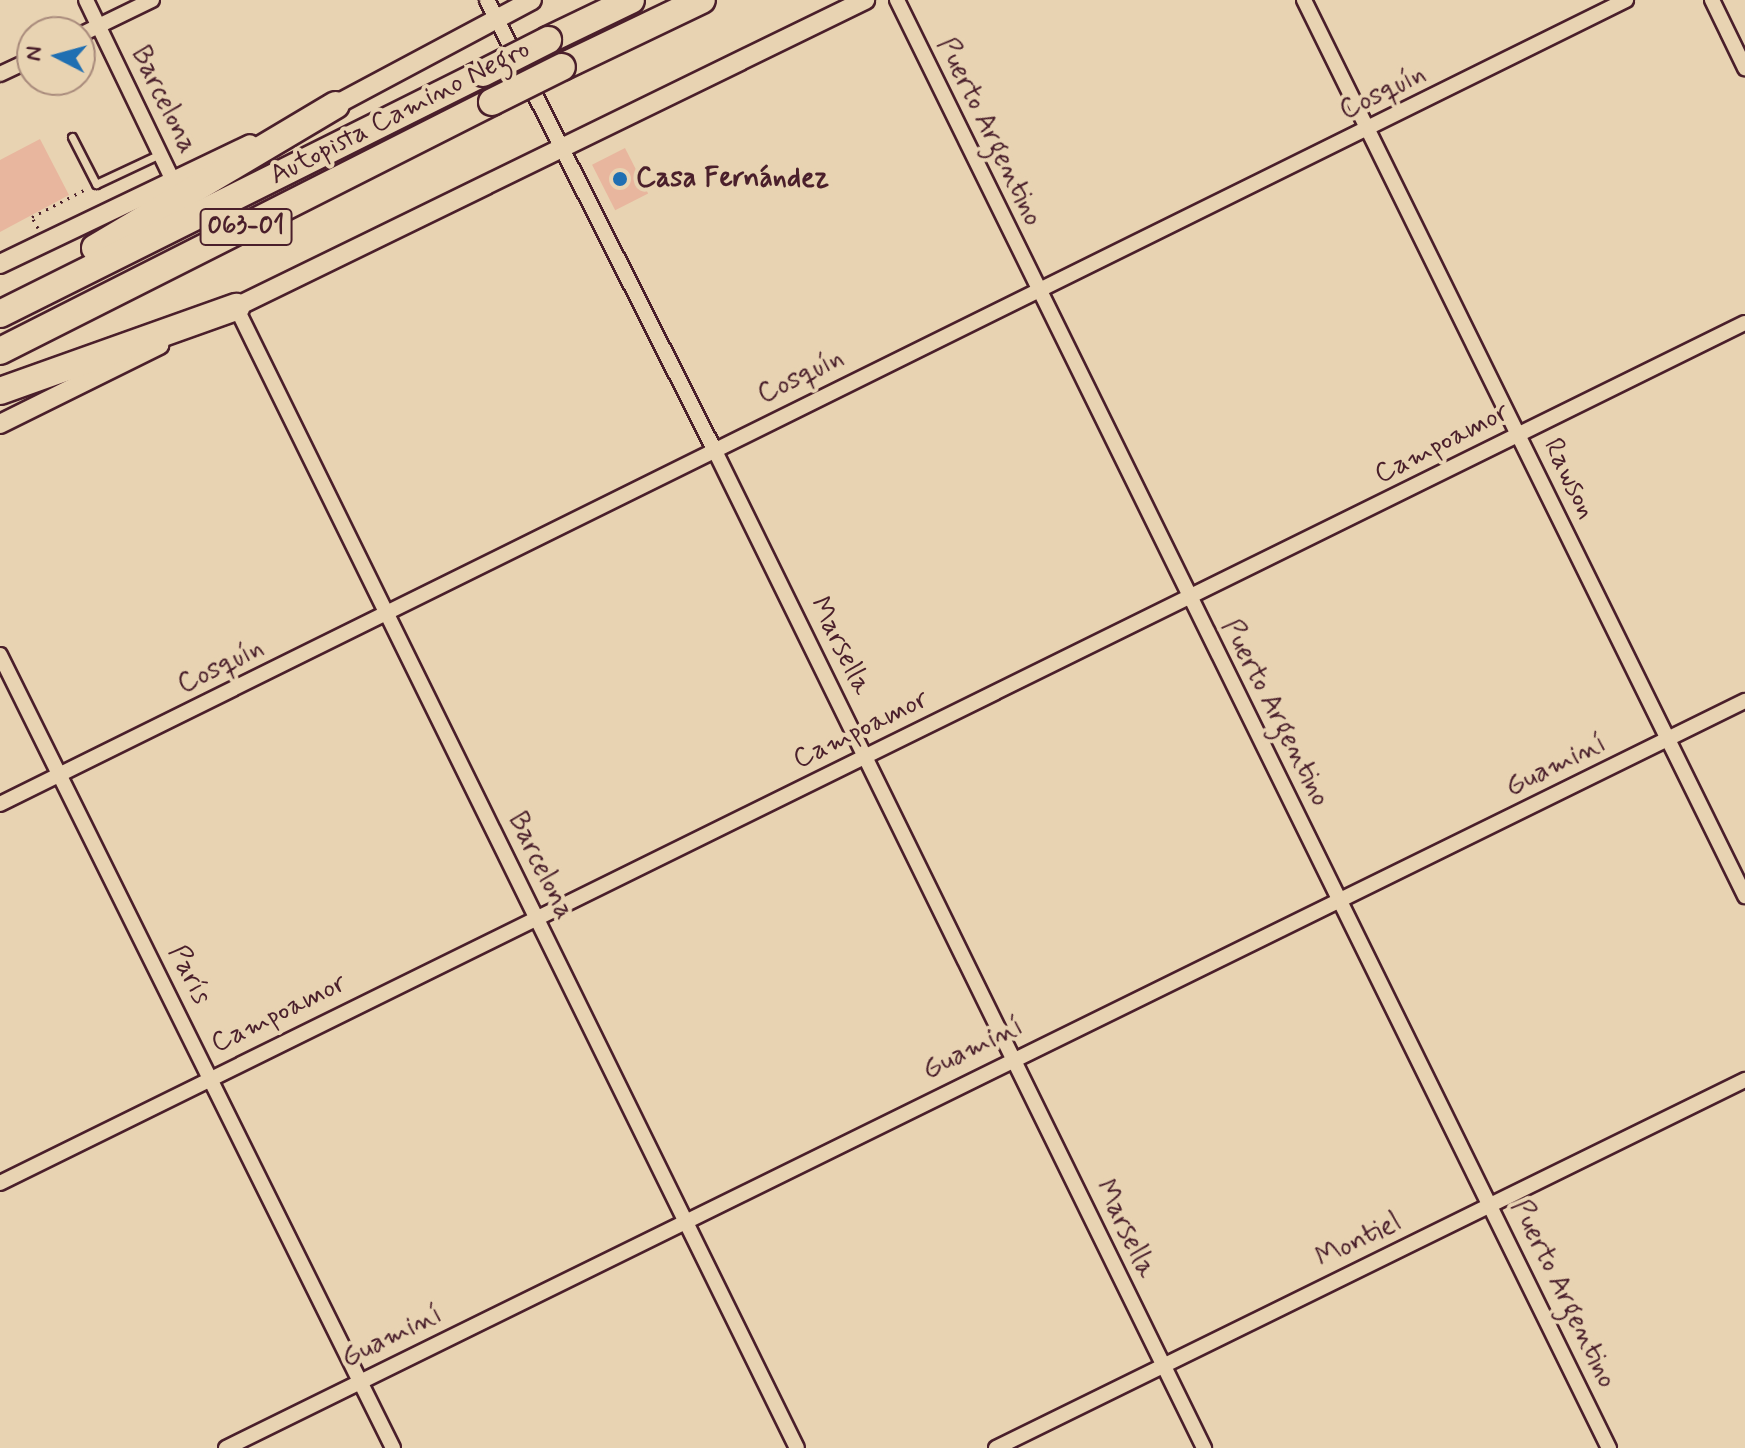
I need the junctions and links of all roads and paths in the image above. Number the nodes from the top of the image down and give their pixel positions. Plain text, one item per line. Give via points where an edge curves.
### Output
1 (86, 0) edge
2 (152, 0) edge
3 (487, 0) edge
4 (532, 0) edge
5 (631, 0) edge
6 (702, 0) edge
7 (865, 0) edge
8 (897, 0) edge
9 (1304, 0) edge
10 (1626, 0) edge
11 (1712, 0) edge
12 (496, 18) junction
13 (99, 26) junction
14 (96, 27) edge
15 (1745, 68) edge
16 (336, 105) junction
17 (1366, 131) junction
18 (72, 137) dead end
19 (562, 147) junction
20 (162, 153) junction
21 (172, 179) junction
22 (96, 184) junction
23 (40, 231) dead end
24 (0, 264) edge
25 (1037, 290) junction
26 (0, 300) edge
27 (236, 307) junction
28 (0, 314) edge
29 (1745, 323) edge
30 (0, 351) edge
31 (0, 391) edge
32 (0, 424) edge
33 (1518, 434) junction
34 (714, 449) junction
35 (1188, 600) junction
36 (390, 614) junction
37 (0, 655) edge
38 (1745, 701) edge
39 (1668, 740) junction
40 (865, 757) junction
41 (59, 775) junction
42 (0, 804) edge
43 (1745, 896) edge
44 (1341, 899) junction
45 (536, 918) junction
46 (1012, 1058) junction
47 (211, 1076) junction
48 (1745, 1080) edge
49 (0, 1183) edge
50 (1490, 1206) junction
51 (686, 1219) junction
52 (1163, 1366) junction
53 (360, 1382) junction
54 (226, 1448) edge
55 (393, 1448) edge
56 (797, 1448) edge
57 (996, 1448) edge
58 (1204, 1448) edge
59 (1609, 1448) edge

1 - 13 street, Barcelona
2 - 13 street
3 - 12 street, Marsella
4 - 12 street
5 - 28 highway, Autopista Camino Negro / 063-01, bridge
6 - 30 highway, Autopista Camino Negro / 063-01, bridge
7 - 19 street
8 - 25 street, Puerto Argentino
9 - 17 street, Rawson
10 - 17 street, Cosquín
11 - 15 street
12 - 16 street
12 - 19 street, Marsella
13 - 14 street
13 - 20 street, Barcelona
16 - 21 street
16 - 26 highway via 146,220
17 - 25 street, Cosquín
17 - 33 street, Rawson
18 - 22 lane
19 - 27 street
19 - 34 street, Marsella
20 - 21 street, Barcelona
20 - 22 lane
21 - 24 street
22 - 23 path via 32,217
25 - 34 street, Cosquín
25 - 35 street, Puerto Argentino
27 - 31 highway
27 - 32 street
27 - 36 street, Barcelona
29 - 33 street, Campoamor
33 - 35 street, Campoamor
33 - 39 street, Rawson
34 - 36 street, Cosquín
34 - 40 street, Marsella
35 - 40 street, Campoamor
35 - 44 street, Puerto Argentino
36 - 41 street, Cosquín
36 - 45 street, Barcelona
37 - 41 street, París
38 - 39 street, Guaminí
39 - 43 street, Rawson
39 - 44 street, Guaminí
40 - 45 street, Campoamor
40 - 46 street, Marsella
41 - 42 street, Cosquín
41 - 47 street, París
44 - 46 street, Guaminí
44 - 50 street, Puerto Argentino
45 - 47 street, Campoamor
45 - 51 street, Barcelona
46 - 51 street, Guaminí
46 - 52 street, Marsella
47 - 49 street, Campoamor
47 - 53 street, París
48 - 50 street, Montiel
50 - 52 street, Montiel
50 - 59 street, Puerto Argentino
51 - 53 street, Guaminí
51 - 56 street, Barcelona
52 - 57 street, Montiel
52 - 58 street, Marsella
53 - 54 street, Guaminí
53 - 55 street, París

